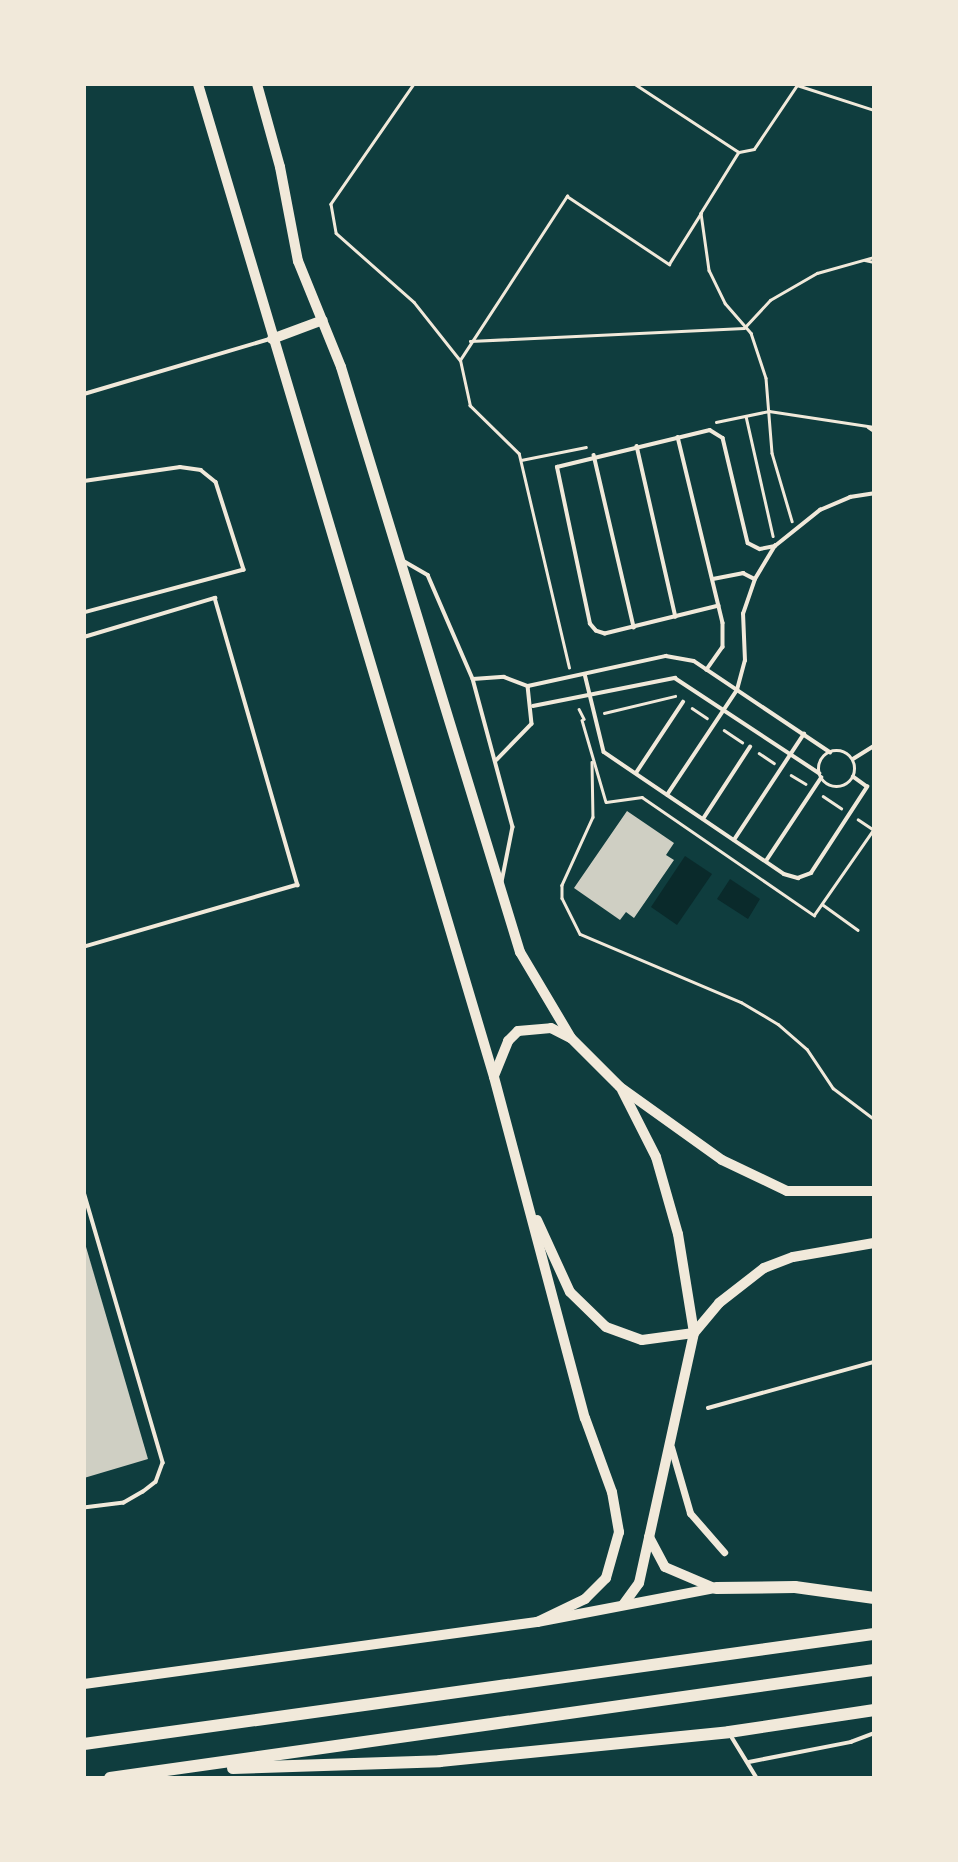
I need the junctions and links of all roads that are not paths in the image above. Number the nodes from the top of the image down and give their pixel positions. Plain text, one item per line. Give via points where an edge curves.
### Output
1 (198, 84) edge
2 (257, 84) edge
3 (323, 320) junction
4 (272, 339) junction
5 (84, 394) edge
6 (678, 437) junction
7 (637, 446) junction
8 (594, 455) junction
9 (84, 481) edge
10 (872, 495) edge
11 (775, 546) junction
12 (398, 559) junction
13 (712, 579) junction
14 (755, 579) junction
15 (719, 606) junction
16 (84, 613) edge
17 (676, 617) junction
18 (634, 627) junction
19 (84, 637) edge
20 (707, 670) junction
21 (584, 674) junction
22 (473, 679) junction
23 (528, 686) junction
24 (737, 690) junction
25 (590, 695) junction
26 (683, 702) dead end
27 (533, 706) junction
28 (723, 710) junction
29 (804, 734) junction
30 (874, 746) edge
31 (750, 747) dead end
32 (830, 752) junction
33 (791, 754) junction
34 (853, 759) junction
35 (496, 760) junction
36 (819, 773) junction
37 (635, 774) junction
38 (853, 778) junction
39 (821, 779) junction
40 (667, 795) junction
41 (703, 819) junction
42 (734, 840) junction
43 (766, 861) junction
44 (501, 884) junction
45 (84, 947) edge
46 (571, 1038) junction
47 (494, 1077) junction
48 (620, 1087) junction
49 (522, 1184) junction
50 (874, 1191) edge
51 (84, 1192) edge
52 (874, 1243) edge
53 (694, 1333) junction
54 (874, 1362) edge
55 (708, 1408) dead end
56 (671, 1447) junction
57 (84, 1508) edge
58 (647, 1531) junction
59 (724, 1552) dead end
60 (716, 1588) junction
61 (874, 1598) edge
62 (624, 1604) junction
63 (537, 1622) junction
64 (874, 1634) edge
65 (874, 1670) edge
66 (84, 1684) edge
67 (874, 1710) edge
68 (729, 1732) junction
69 (874, 1734) edge
70 (84, 1744) edge
71 (749, 1762) junction
72 (167, 1770) junction
73 (110, 1778) edge
74 (757, 1778) edge

1 - 4 main road
2 - 3 main road via 280,167 298,261
3 - 4 main road
3 - 12 main road
4 - 5 lane
4 - 47 main road
6 - 7 lane
6 - 11 lane via 710,430 723,438 748,543 760,549
6 - 13 lane
7 - 8 lane
7 - 17 lane
8 - 18 lane
8 - 18 lane via 562,462 555,475 590,624 605,634
9 - 16 lane via 180,467 201,470 216,482 244,570
10 - 11 lane via 820,510
11 - 14 lane
12 - 22 lane via 428,575
12 - 44 main road
13 - 14 lane via 743,573
13 - 15 lane
14 - 24 lane via 743,614 744,661
15 - 17 lane
15 - 20 lane via 723,647
17 - 18 lane
19 - 45 lane via 215,598 298,885
20 - 21 lane via 694,661 666,656
20 - 24 lane
21 - 23 lane
21 - 25 lane
22 - 23 lane via 503,677
22 - 35 lane
23 - 27 lane
24 - 28 lane
24 - 29 lane
25 - 27 lane
25 - 28 lane via 675,678
25 - 37 lane via 604,752
26 - 37 lane
27 - 35 lane via 527,734
28 - 33 lane
28 - 40 lane
29 - 32 lane
29 - 33 lane
30 - 34 lane
31 - 41 lane
32 - 34 lane via 842,751
32 - 36 lane via 821,760
33 - 36 lane
33 - 42 lane
34 - 38 lane
35 - 44 lane via 513,827
36 - 39 lane
37 - 40 lane
38 - 39 lane via 838,787
38 - 43 lane via 867,787 811,873 798,878
39 - 43 lane
40 - 41 lane
41 - 42 lane
42 - 43 lane
44 - 46 main road via 520,952
46 - 47 main road via 551,1028 518,1031 508,1041
46 - 48 main road
47 - 49 main road
48 - 50 main road via 722,1160 788,1191
48 - 53 main road via 656,1157 678,1234
49 - 53 main road via 559,1272 584,1311 606,1327 642,1340
49 - 63 main road via 585,1418 612,1492 619,1532 606,1578 585,1599
51 - 57 lane via 163,1463 156,1482 124,1503
52 - 53 main road via 803,1255 764,1268 719,1303
53 - 56 main road
54 - 55 lane
56 - 58 main road
56 - 59 street via 691,1513
58 - 60 main road via 653,1551 665,1567
58 - 62 main road via 639,1583
60 - 61 highway via 795,1587
60 - 62 main road
62 - 63 main road
63 - 66 main road
64 - 70 highway
65 - 72 highway
67 - 68 highway
68 - 71 lane
68 - 72 highway via 440,1761
69 - 71 lane
71 - 74 lane
72 - 73 highway

